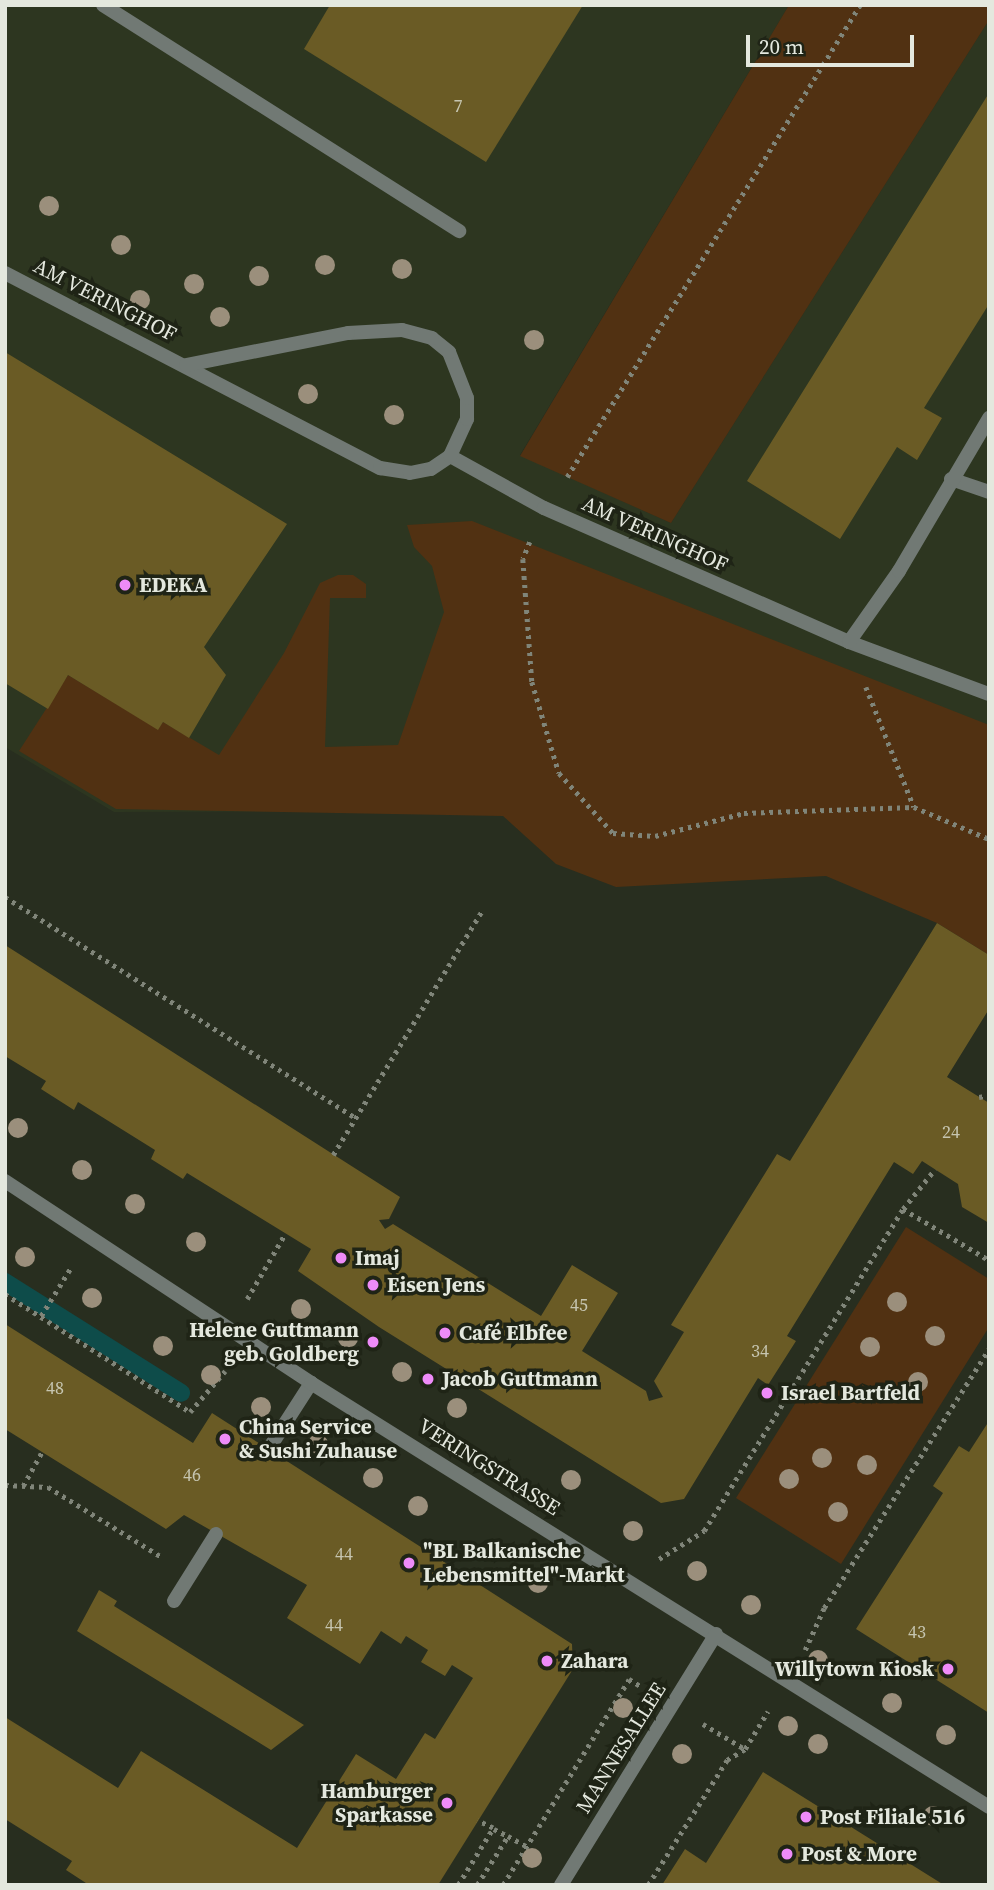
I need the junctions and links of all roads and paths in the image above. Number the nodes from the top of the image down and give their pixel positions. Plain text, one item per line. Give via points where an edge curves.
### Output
1 (103, 5) edge
2 (860, 5) edge
3 (459, 231) dead end
4 (5, 273) edge
5 (186, 365) junction
6 (989, 418) edge
7 (450, 456) junction
8 (951, 479) junction
9 (989, 492) edge
10 (544, 508) junction
11 (849, 642) junction
12 (989, 695) edge
13 (914, 807) junction
14 (989, 838) edge
15 (5, 897) edge
16 (482, 909) dead end
17 (989, 1095) edge
18 (979, 1097) dead end
19 (356, 1118) junction
20 (333, 1155) dead end
21 (935, 1170) dead end
22 (5, 1181) edge
23 (903, 1209) junction
24 (285, 1234) dead end
25 (989, 1260) edge
26 (5, 1294) edge
27 (53, 1297) dead end
28 (41, 1316) junction
29 (231, 1327) junction
30 (251, 1341) junction
31 (989, 1349) edge
32 (311, 1383) junction
33 (268, 1450) dead end
34 (42, 1452) dead end
35 (5, 1485) edge
36 (23, 1486) junction
37 (216, 1534) dead end
38 (191, 1575) junction
39 (641, 1587) junction
40 (174, 1601) dead end
41 (716, 1634) junction
42 (800, 1661) dead end
43 (774, 1702) dead end
44 (989, 1807) edge
45 (478, 1821) dead end
46 (493, 1828) junction
47 (508, 1836) junction
48 (526, 1846) dead end
49 (458, 1885) edge
50 (477, 1885) edge
51 (561, 1885) edge
52 (648, 1885) edge

1 - 3 street
2 - 10 path via 590,446
4 - 5 street, AM VERINGHOF
5 - 7 street, AM VERINGHOF via 339,451 380,468 410,473 431,469
5 - 7 street, AM VERINGHOF via 348,333 402,330 432,338 449,352 467,398 467,419
6 - 8 street
7 - 10 street, AM VERINGHOF
8 - 9 street
8 - 11 street via 899,571
10 - 11 street, AM VERINGHOF
10 - 13 path via 523,559 532,682 559,773 613,833 655,836 744,813
11 - 12 street, AM VERINGHOF
11 - 13 path
13 - 14 path
15 - 19 path
16 - 19 path
17 - 18 path
19 - 20 path
21 - 23 path
22 - 29 street, VERINGSTRASSE
23 - 25 path
23 - 39 path via 704,1531 657,1560
24 - 29 path
26 - 28 path
27 - 28 path
28 - 30 path via 190,1412
29 - 30 street, VERINGSTRASSE
30 - 32 street, VERINGSTRASSE
31 - 42 path via 824,1608
32 - 33 street
32 - 39 street, VERINGSTRASSE
34 - 36 path
35 - 36 path
36 - 38 path via 48,1487
37 - 38 street
38 - 40 street
39 - 41 street, VERINGSTRASSE
41 - 44 street, VERINGSTRASSE
41 - 51 street, MANNESALLEE
43 - 52 path via 744,1749 727,1760
45 - 46 path
46 - 47 path
46 - 49 path
47 - 48 path
47 - 50 path

